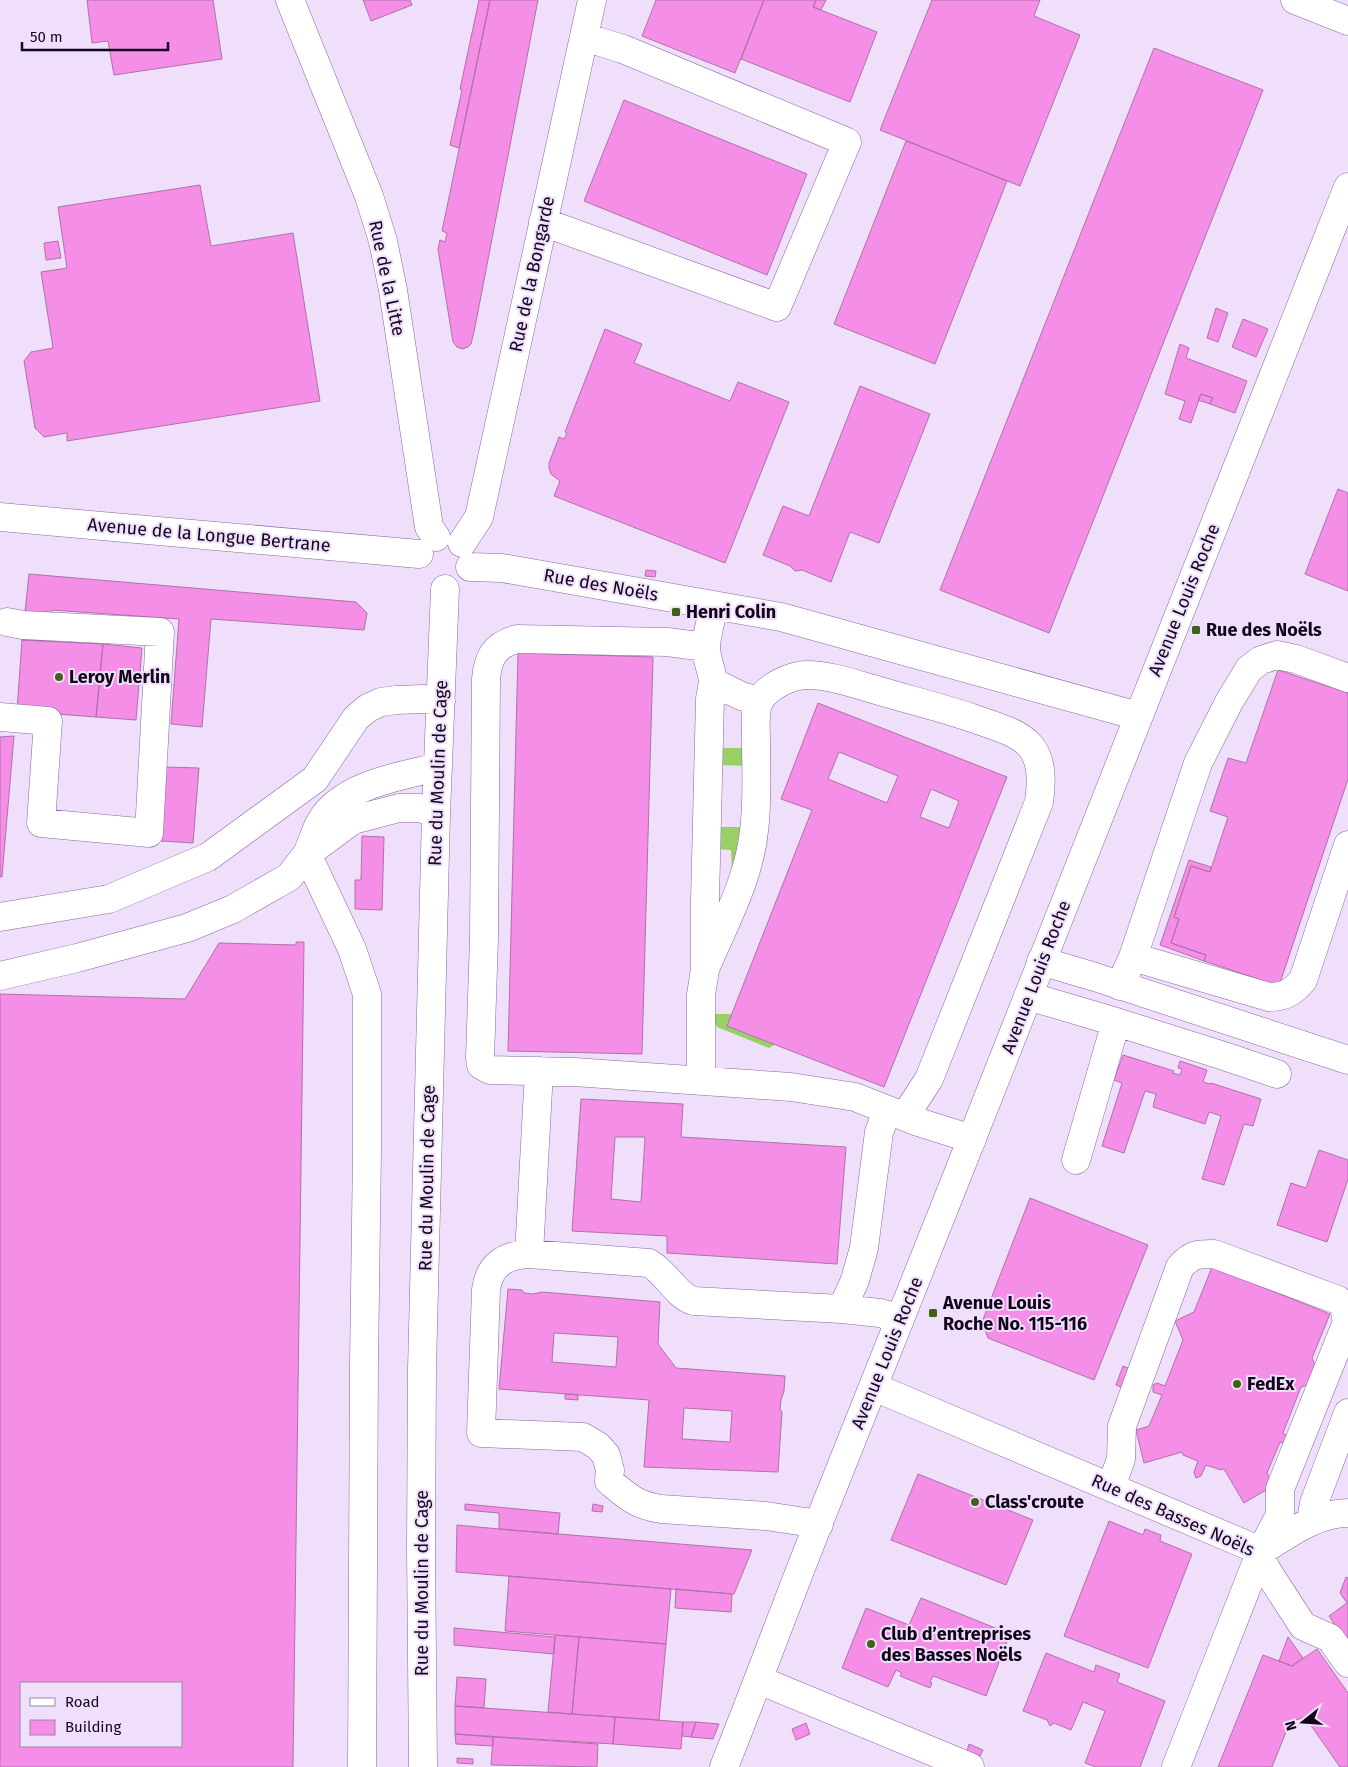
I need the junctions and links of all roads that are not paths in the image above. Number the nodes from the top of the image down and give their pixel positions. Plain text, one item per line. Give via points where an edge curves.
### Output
1 (290, 0) edge
2 (592, 0) edge
3 (1295, 0) edge
4 (1348, 20) edge
5 (584, 37) junction
6 (1348, 187) edge
7 (543, 222) junction
8 (0, 517) edge
9 (427, 546) junction
10 (466, 555) junction
11 (445, 589) junction
12 (714, 605) junction
13 (7, 622) dead end
14 (706, 647) junction
15 (1348, 678) edge
16 (713, 682) junction
17 (441, 701) junction
18 (759, 702) junction
19 (1138, 716) junction
20 (0, 717) edge
21 (438, 766) junction
22 (436, 814) junction
23 (1348, 844) edge
24 (307, 854) junction
25 (0, 917) edge
26 (1133, 957) junction
27 (1041, 961) junction
28 (705, 969) junction
29 (0, 976) edge
30 (1120, 986) junction
31 (1028, 996) junction
32 (1116, 1022) junction
33 (1348, 1060) edge
34 (539, 1071) junction
35 (1277, 1074) dead end
36 (702, 1080) junction
37 (896, 1113) junction
38 (972, 1139) junction
39 (1076, 1160) dead end
40 (529, 1254) junction
41 (842, 1309) junction
42 (900, 1319) junction
43 (874, 1387) junction
44 (1348, 1413) edge
45 (1111, 1487) junction
46 (1348, 1513) edge
47 (1311, 1521) junction
48 (819, 1524) junction
49 (1260, 1553) junction
50 (1348, 1663) edge
51 (759, 1680) junction
52 (362, 1767) edge
53 (423, 1767) edge
54 (724, 1767) edge
55 (970, 1767) edge
56 (1176, 1767) edge

1 - 9 street, Rue de la Litte via 384,241 429,527
2 - 5 street, Rue de la Bongarde
3 - 4 street
5 - 7 street, Rue de la Bongarde
5 - 7 street via 623,49 847,142 777,307
6 - 19 street, Avenue Louis Roche
7 - 10 street, Rue de la Bongarde via 479,517
8 - 9 street, Avenue de la Longue Bertrane
9 - 10 street via 450,537
9 - 11 street via 418,563 419,571 429,584
10 - 11 street via 467,576 454,587
10 - 12 street, Rue des Noëls via 502,568
11 - 17 street, Rue du Moulin de Cage
12 - 14 street
12 - 19 street, Rue des Noëls via 803,622
13 - 20 street via 160,632 148,833 41,823 48,721
14 - 16 street
14 - 34 street via 667,642 516,639 499,646 488,665 480,1058 481,1065 490,1070
15 - 26 street via 1277,655 1261,660 1249,669 1228,702 1198,763
16 - 18 street
16 - 28 street via 710,699
17 - 21 street, Rue du Moulin de Cage
17 - 25 street via 396,700 368,708 356,718 315,779 208,857 109,899
18 - 28 street via 756,717 757,798 749,865
18 - 37 street via 776,685 792,677 829,677 1016,734 1035,753 1039,765 1042,777 1040,802 929,1080
19 - 27 street, Avenue Louis Roche
21 - 22 street, Rue du Moulin de Cage
21 - 24 street via 353,791 334,804 321,821
22 - 24 street via 420,808 398,808 353,820
22 - 53 street, Rue du Moulin de Cage via 422,1368
23 - 26 street via 1303,980 1294,991 1269,998
24 - 29 street via 289,877 233,909 187,928
24 - 52 street via 352,949 368,994
26 - 30 street
27 - 30 street
27 - 31 street, Avenue Louis Roche
28 - 36 street via 701,995
30 - 33 street
31 - 32 street
31 - 38 street, Avenue Louis Roche
32 - 35 street
32 - 39 street
34 - 36 street
34 - 40 street
36 - 37 street via 791,1087 855,1097
37 - 38 street
37 - 41 street via 880,1132 864,1248
38 - 42 street, Avenue Louis Roche
40 - 41 street via 648,1263 684,1296 694,1301
40 - 48 street via 506,1258 498,1264 487,1282 481,1433 583,1437 606,1455 609,1481 634,1502 646,1507 766,1516
41 - 42 street
42 - 43 street, Avenue Louis Roche
43 - 45 street, Rue des Basses Noëls
43 - 48 street, Avenue Louis Roche
44 - 47 street via 1314,1503
45 - 49 street, Rue des Basses Noëls
45 - 49 street via 1121,1459 1122,1426 1180,1267 1188,1258 1197,1254 1214,1254 1338,1300 1344,1307 1347,1322 1280,1489 1280,1515
46 - 47 street
47 - 49 street
48 - 51 street, Avenue Louis Roche
49 - 50 street via 1268,1572 1303,1626 1330,1638
49 - 56 street, Rue des Basses Noëls
51 - 54 street, Avenue Louis Roche
51 - 55 street

